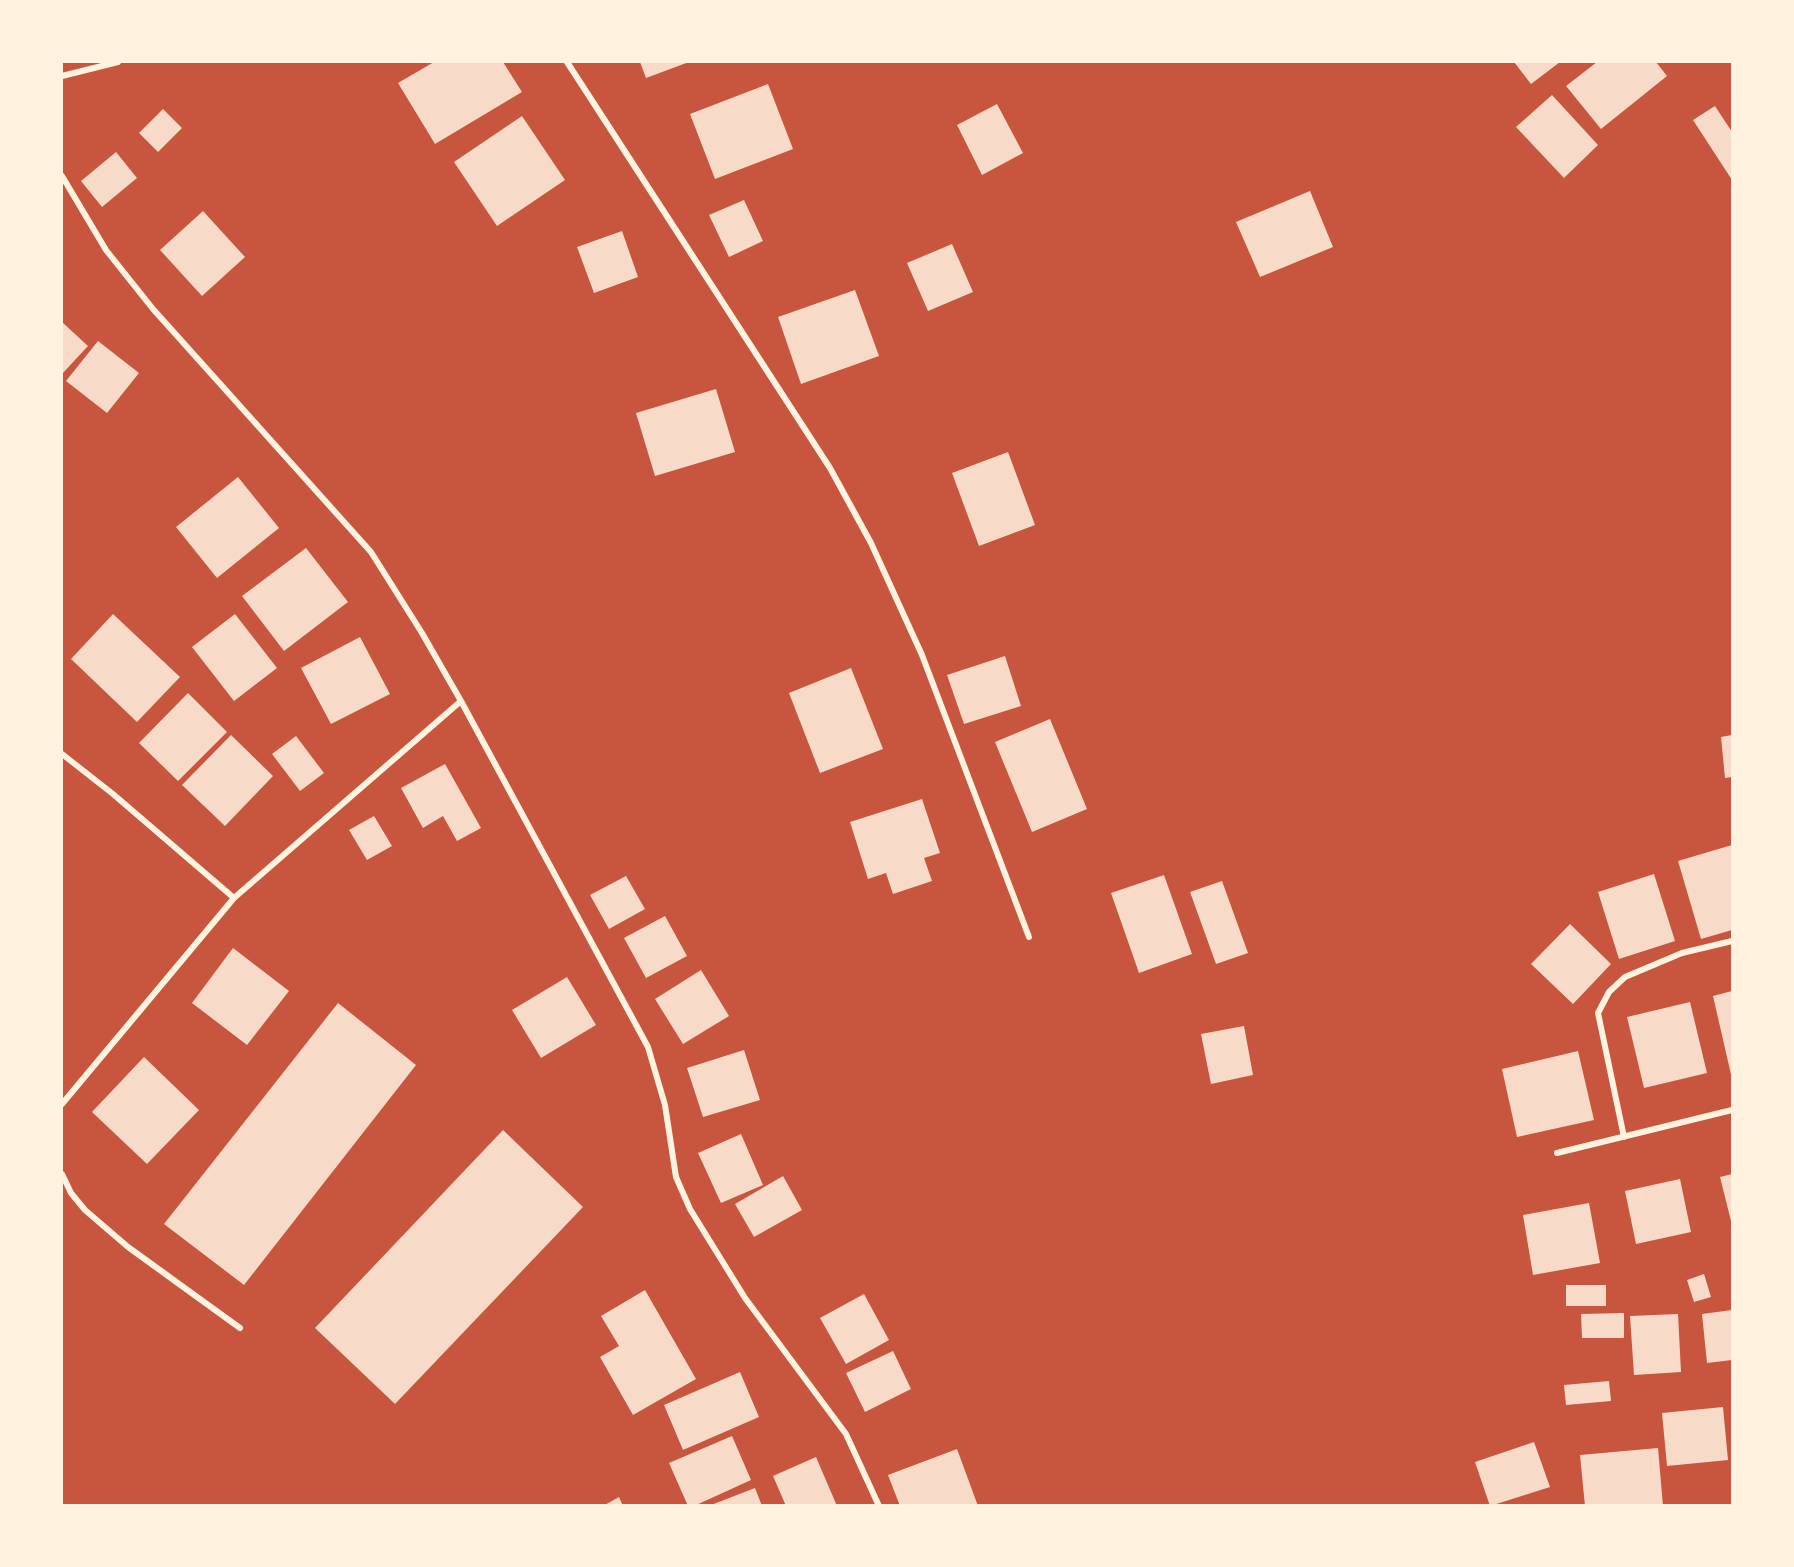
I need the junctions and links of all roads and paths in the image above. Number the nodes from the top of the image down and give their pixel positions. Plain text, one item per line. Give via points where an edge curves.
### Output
1 (117, 62) edge
2 (567, 62) edge
3 (62, 76) edge
4 (62, 176) edge
5 (461, 701) junction
6 (62, 754) edge
7 (234, 898) junction
8 (1029, 936) dead end
9 (1732, 941) edge
10 (62, 1104) edge
11 (1732, 1110) edge
12 (1624, 1137) junction
13 (1557, 1153) dead end
14 (62, 1174) edge
15 (240, 1328) dead end
16 (879, 1506) edge

1 - 3 street
2 - 8 street via 830,468 871,543 922,655
4 - 5 street via 106,250 153,309 371,552
5 - 7 street
5 - 16 street via 648,1047 665,1105 676,1177 690,1209 745,1298 846,1434
6 - 7 street
7 - 10 street
9 - 12 street via 1682,953 1625,976 1609,992 1598,1013
11 - 12 street
12 - 13 street
14 - 15 street via 85,1210 128,1247

